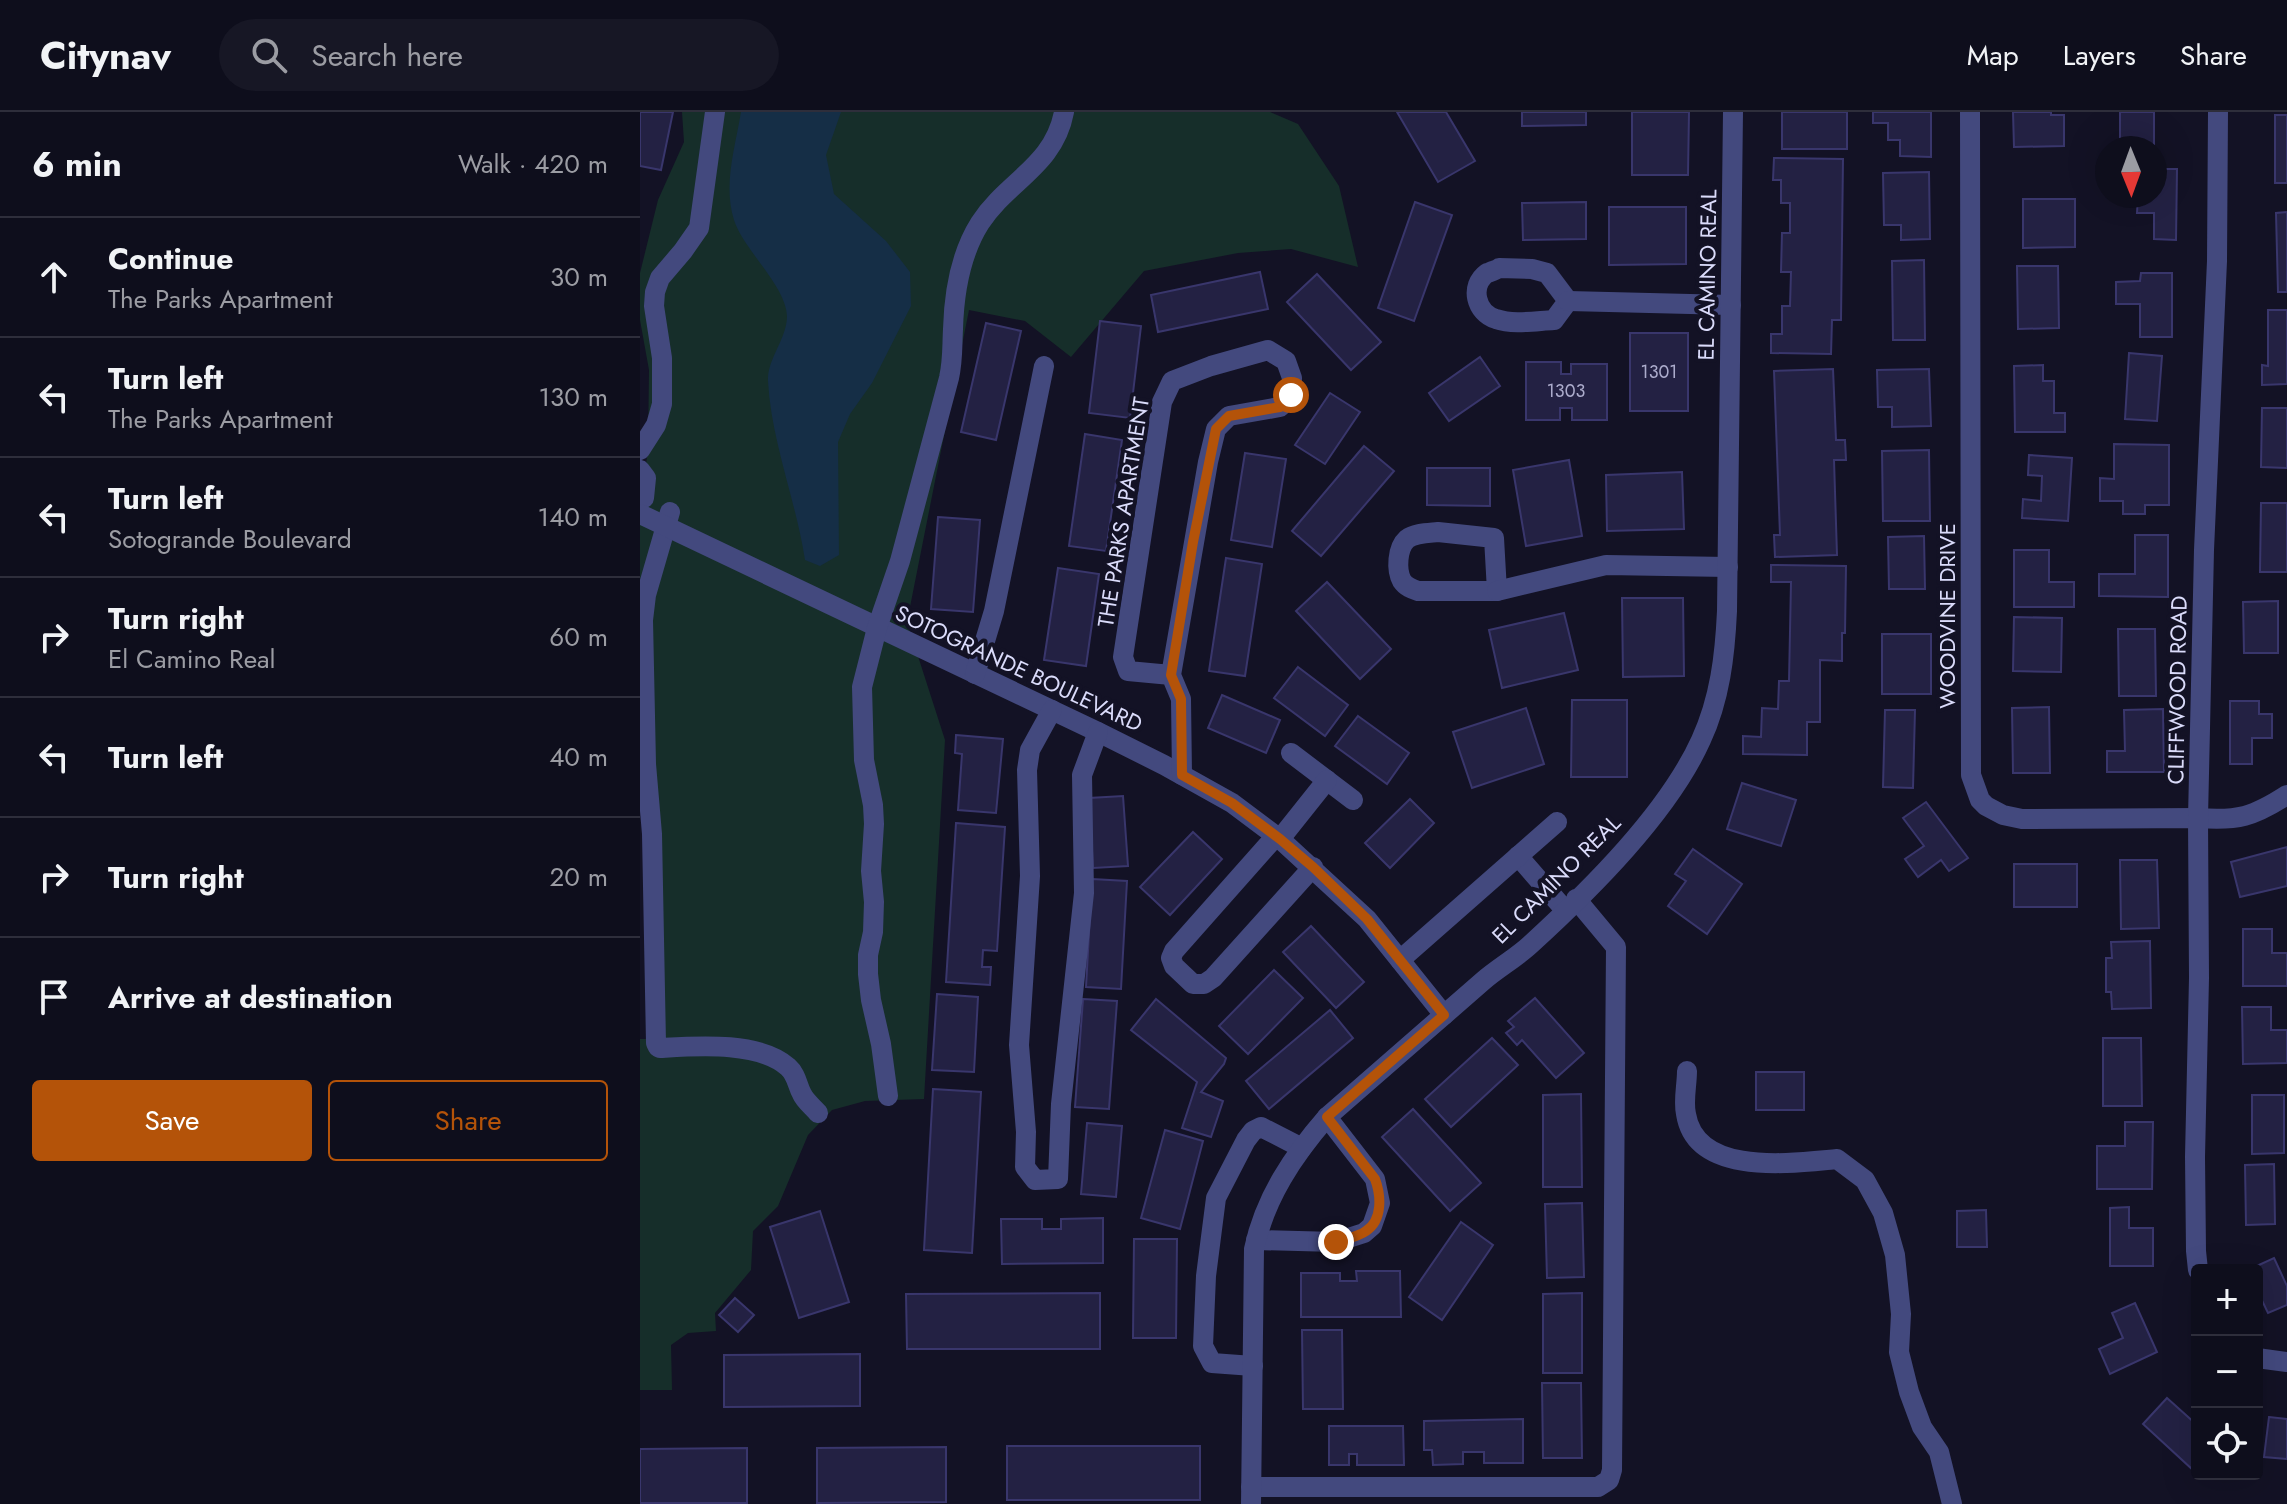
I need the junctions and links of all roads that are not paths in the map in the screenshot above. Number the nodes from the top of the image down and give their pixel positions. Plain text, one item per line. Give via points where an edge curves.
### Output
1 (715, 112) edge
2 (1064, 112) edge
3 (1733, 112) edge
4 (1970, 112) edge
5 (2218, 112) edge
6 (1568, 301) dead end
7 (1731, 305) junction
8 (1044, 366) dead end
9 (640, 450) edge
10 (640, 470) edge
11 (642, 506) edge
12 (668, 520) junction
13 (1728, 567) junction
14 (1497, 591) junction
15 (877, 628) junction
16 (975, 674) junction
17 (1171, 675) junction
18 (1052, 710) junction
19 (1098, 732) junction
20 (1291, 753) dead end
21 (1182, 775) junction
22 (1327, 780) junction
23 (2287, 795) edge
24 (1353, 800) dead end
25 (2198, 818) junction
26 (1557, 822) dead end
27 (1278, 837) junction
28 (1518, 856) junction
29 (1313, 867) junction
30 (1571, 905) junction
31 (1400, 960) junction
32 (1444, 1015) junction
33 (1687, 1071) dead end
34 (888, 1096) dead end
35 (818, 1113) dead end
36 (1327, 1117) junction
37 (1302, 1148) junction
38 (1256, 1240) junction
39 (2197, 1264) edge
40 (2263, 1359) edge
41 (2287, 1362) edge
42 (1253, 1366) junction
43 (1251, 1496) edge
44 (1952, 1504) edge

1 - 9 street via 699,228 655,292 662,404
2 - 15 street via 1056,140 979,224 965,257 949,378
3 - 7 street, EL CAMINO REAL
4 - 25 street, WOODVINE DRIVE via 1971,775 1986,806 2022,819
5 - 25 street, CLIFFWOOD ROAD
6 - 7 street
7 - 13 street, EL CAMINO REAL
8 - 16 street via 994,611
10 - 11 street via 646,478
11 - 12 street, SOTOGRANDE BOULEVARD
12 - 15 street, SOTOGRANDE BOULEVARD via 753,569
12 - 35 street via 643,620 656,1043 660,1048 704,1046 775,1058 791,1069 802,1095
13 - 14 street via 1606,565
13 - 30 street, EL CAMINO REAL via 1726,647 1703,737 1667,798
14 - 14 street via 1407,587 1399,573 1401,549 1407,539 1438,532 1494,538
15 - 16 street, SOTOGRANDE BOULEVARD
15 - 34 street via 862,687 874,844 868,965
16 - 18 street, SOTOGRANDE BOULEVARD
17 - 17 street, THE PARKS APARTMENT via 1216,429 1229,416 1280,407 1291,395 1286,361 1268,350 1172,381 1162,402 1123,657 1128,671
17 - 21 street, THE PARKS APARTMENT via 1181,699
18 - 19 street, SOTOGRANDE BOULEVARD
18 - 19 street via 1030,750 1027,770 1030,876 1019,1045 1025,1167 1035,1180 1058,1179 1084,893 1082,775
19 - 21 street, SOTOGRANDE BOULEVARD
20 - 22 street
21 - 27 street, SOTOGRANDE BOULEVARD
22 - 24 street
22 - 27 street
23 - 25 street, WOODVINE DRIVE via 2247,816
25 - 39 street, CLIFFWOOD ROAD
26 - 28 street
27 - 29 street, SOTOGRANDE BOULEVARD
27 - 29 street via 1174,951 1174,966 1193,984 1213,978
28 - 30 street
28 - 31 street
29 - 31 street, SOTOGRANDE BOULEVARD
30 - 32 street, EL CAMINO REAL
30 - 43 street via 1616,947 1609,1480 1598,1487
31 - 32 street, SOTOGRANDE BOULEVARD
32 - 36 street, EL CAMINO REAL
33 - 44 street via 1686,1115 1697,1140 1723,1158 1759,1164 1837,1159 1865,1180 1883,1213 1895,1255 1899,1352 1909,1392 1922,1427 1939,1452
36 - 37 street, EL CAMINO REAL
36 - 38 street via 1375,1179 1380,1203 1372,1226 1336,1242
37 - 38 street, EL CAMINO REAL via 1272,1194
37 - 42 street via 1261,1127 1253,1131 1216,1198 1203,1346 1212,1363
38 - 42 street, EL CAMINO REAL
40 - 41 street
42 - 43 street, EL CAMINO REAL

